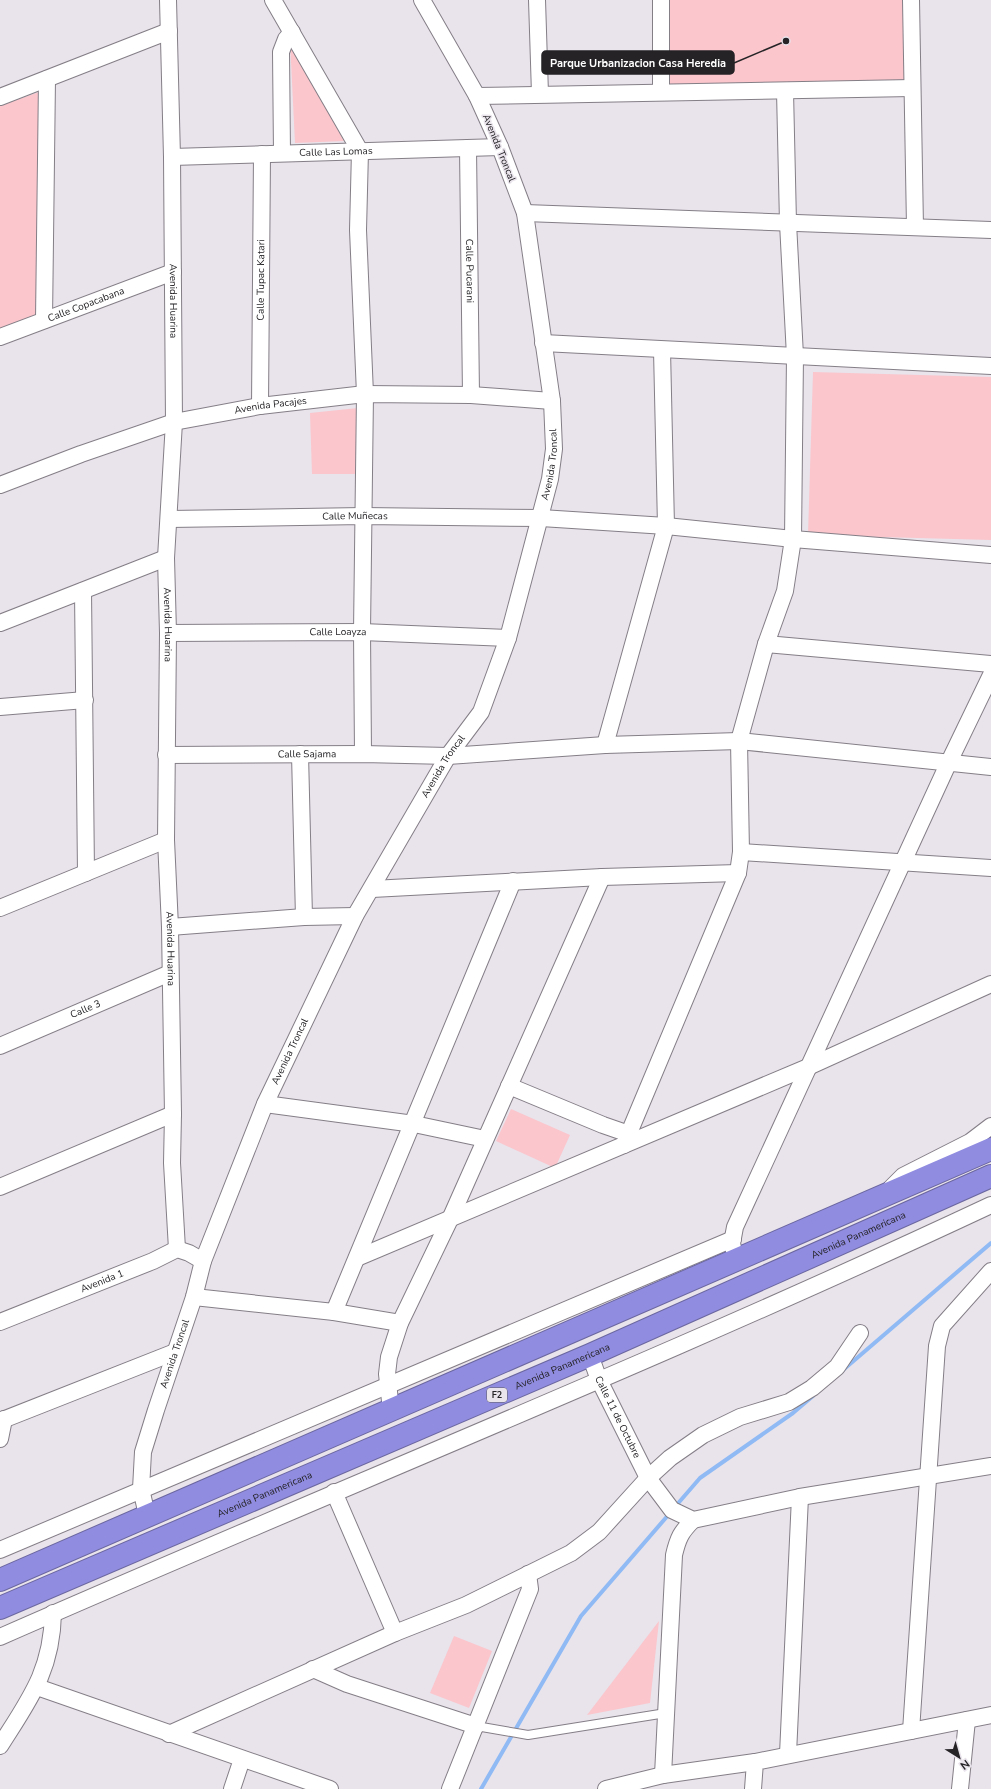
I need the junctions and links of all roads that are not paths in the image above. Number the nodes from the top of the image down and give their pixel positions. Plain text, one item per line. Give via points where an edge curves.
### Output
1 (168, 0) edge
2 (273, 0) edge
3 (422, 0) edge
4 (537, 0) edge
5 (661, 0) edge
6 (911, 0) edge
7 (169, 31) junction
8 (292, 32) junction
9 (47, 79) junction
10 (912, 88) junction
11 (661, 92) junction
12 (784, 92) junction
13 (540, 94) junction
14 (478, 96) junction
15 (0, 97) edge
16 (500, 147) junction
17 (468, 148) junction
18 (360, 151) junction
19 (282, 153) junction
20 (262, 154) junction
21 (172, 157) junction
22 (525, 213) junction
23 (788, 223) junction
24 (915, 227) junction
25 (991, 230) edge
26 (172, 272) junction
27 (44, 320) junction
28 (0, 337) edge
29 (543, 343) junction
30 (662, 350) junction
31 (795, 356) junction
32 (991, 366) edge
33 (366, 394) junction
34 (471, 395) junction
35 (552, 401) junction
36 (260, 406) junction
37 (174, 422) junction
38 (0, 486) edge
39 (363, 516) junction
40 (541, 518) junction
41 (169, 519) junction
42 (666, 526) junction
43 (793, 540) junction
44 (991, 556) edge
45 (166, 558) junction
46 (83, 591) junction
47 (0, 624) edge
48 (168, 632) junction
49 (362, 632) junction
50 (508, 638) junction
51 (766, 644) junction
52 (991, 664) edge
53 (991, 674) edge
54 (85, 700) junction
55 (0, 706) edge
56 (739, 742) junction
57 (605, 745) junction
58 (300, 754) junction
59 (362, 754) junction
60 (166, 756) junction
61 (448, 756) junction
62 (948, 764) junction
63 (991, 767) edge
64 (166, 840) junction
65 (740, 852) junction
66 (903, 861) junction
67 (991, 868) edge
68 (86, 873) junction
69 (738, 873) junction
70 (602, 877) junction
71 (513, 882) junction
72 (372, 889) junction
73 (0, 908) edge
74 (355, 916) junction
75 (304, 917) junction
76 (170, 927) junction
77 (170, 973) junction
78 (991, 984) edge
79 (0, 1046) edge
80 (808, 1067) junction
81 (509, 1086) junction
82 (265, 1104) junction
83 (172, 1114) junction
84 (414, 1124) junction
85 (991, 1126) edge
86 (485, 1139) junction
87 (626, 1140) junction
88 (991, 1149) edge
89 (991, 1176) edge
90 (0, 1187) edge
91 (881, 1197) junction
92 (991, 1205) edge
93 (452, 1218) junction
94 (177, 1249) junction
95 (735, 1249) junction
96 (357, 1258) junction
97 (203, 1261) junction
98 (991, 1271) edge
99 (194, 1297) junction
100 (334, 1312) junction
101 (0, 1322) edge
102 (400, 1323) junction
103 (860, 1333) dead end
104 (175, 1352) junction
105 (590, 1355) junction
106 (599, 1380) junction
107 (388, 1386) junction
108 (391, 1410) junction
109 (2, 1420) edge
110 (0, 1439) edge
111 (991, 1466) edge
112 (927, 1477) junction
113 (648, 1478) junction
114 (141, 1489) junction
115 (334, 1492) junction
116 (800, 1497) junction
117 (147, 1515) junction
118 (693, 1520) junction
119 (0, 1550) edge
120 (528, 1574) junction
121 (0, 1580) edge
122 (0, 1608) edge
123 (53, 1613) junction
124 (395, 1633) junction
125 (0, 1637) edge
126 (313, 1669) junction
127 (37, 1687) junction
128 (666, 1713) junction
129 (991, 1716) edge
130 (967, 1720) junction
131 (476, 1726) junction
132 (911, 1731) junction
133 (169, 1734) junction
134 (0, 1746) edge
135 (788, 1754) junction
136 (242, 1759) junction
137 (755, 1762) junction
138 (663, 1775) junction
139 (232, 1789) edge
140 (330, 1789) edge
141 (450, 1789) edge
142 (606, 1789) edge
143 (753, 1789) edge
144 (960, 1789) edge

1 - 7 street, Avenida Huarina
2 - 8 street
3 - 14 street, Avenida Troncal
4 - 13 street
5 - 11 street
6 - 10 street
7 - 9 street
7 - 21 street, Avenida Huarina
8 - 18 street
8 - 19 street via 281,52
9 - 15 street
9 - 27 street
10 - 12 street
10 - 24 street
11 - 12 street
11 - 13 street
12 - 23 street
13 - 14 street
14 - 16 street, Avenida Troncal
16 - 17 street, Calle Las Lomas
16 - 22 street, Avenida Troncal
17 - 18 street, Calle Las Lomas
17 - 34 street, Calle Pucarani
18 - 19 street, Calle Las Lomas
18 - 33 street via 358,230
19 - 20 street, Calle Las Lomas
20 - 21 street, Calle Las Lomas
20 - 36 street, Calle Tupac Katari
21 - 26 street, Avenida Huarina
22 - 23 street
22 - 29 street, Avenida Troncal
23 - 24 street
23 - 31 street
24 - 25 street
26 - 27 street, Calle Copacabana
26 - 37 street, Avenida Huarina
27 - 28 street, Calle Copacabana
29 - 30 street
29 - 35 street, Avenida Troncal
30 - 31 street
30 - 42 street
31 - 32 street
31 - 43 street
33 - 34 street, Avenida Pacajes
33 - 36 street, Avenida Pacajes
33 - 39 street
34 - 35 street, Avenida Pacajes
35 - 40 street, Avenida Troncal via 554,450
36 - 37 street, Avenida Pacajes
37 - 38 street, Avenida Pacajes via 80,454
37 - 41 street, Avenida Huarina
39 - 40 street, Calle Muñecas
39 - 41 street, Calle Muñecas
39 - 49 street
40 - 42 street, Calle Muñecas
40 - 50 street, Avenida Troncal
41 - 45 street, Avenida Huarina
42 - 43 street, Calle Muñecas
42 - 57 street
43 - 44 street, Calle Muñecas
43 - 51 street via 785,592
45 - 46 street
45 - 48 street, Avenida Huarina
46 - 47 street
46 - 54 street
48 - 49 street, Calle Loayza
48 - 60 street, Avenida Huarina
49 - 50 street, Calle Loayza
49 - 59 street
50 - 61 street, Avenida Troncal via 481,712
51 - 52 street
51 - 56 street
53 - 62 street
54 - 55 street
54 - 68 street
56 - 57 street, Calle Sajama
56 - 62 street, Calle Sajama
56 - 65 street
57 - 61 street, Calle Sajama
58 - 59 street, Calle Sajama
58 - 60 street, Calle Sajama
58 - 75 street
59 - 61 street, Calle Sajama
60 - 64 street, Avenida Huarina
61 - 72 street, Avenida Troncal
62 - 63 street, Calle Sajama
62 - 66 street
64 - 68 street
64 - 76 street, Avenida Huarina
65 - 66 street
65 - 69 street
66 - 67 street
66 - 80 street
68 - 73 street
69 - 70 street
69 - 87 street
70 - 71 street
70 - 81 street
71 - 72 street
71 - 84 street
72 - 74 street, Avenida Troncal
74 - 75 street
74 - 82 street, Avenida Troncal
75 - 76 street
76 - 77 street, Avenida Huarina
77 - 79 street, Calle 3
77 - 83 street, Avenida Huarina
78 - 80 street
80 - 87 street
80 - 95 street via 735,1227
81 - 86 street
81 - 87 street via 603,1125
82 - 84 street
82 - 97 street, Avenida Troncal
83 - 90 street
83 - 94 street, Avenida Huarina
84 - 86 street
84 - 96 street
85 - 91 street via 970,1142 903,1176
86 - 93 street
87 - 93 street
88 - 91 highway
89 - 105 highway, Avenida Panamericana / F2
91 - 95 highway
92 - 106 street via 800,1293
93 - 96 street
93 - 102 street
94 - 97 street
94 - 101 street, Avenida 1
95 - 107 street
95 - 108 highway
96 - 100 street
97 - 99 street, Avenida Troncal
98 - 112 street via 942,1326 938,1346
99 - 100 street
99 - 104 street, Avenida Troncal
100 - 102 street
102 - 107 street via 389,1357
103 - 113 street via 837,1367 812,1388 789,1402 740,1417 703,1435 670,1458
104 - 109 street
104 - 114 street, Avenida Troncal via 143,1452
105 - 106 street, Calle 11 de Octubre
105 - 122 highway, Avenida Panamericana / F2
106 - 113 street, Calle 11 de Octubre
106 - 115 street
107 - 108 street
107 - 114 street
108 - 117 highway
109 - 110 street
111 - 112 street
112 - 116 street
112 - 132 street
113 - 118 street, Calle 11 de Octubre via 672,1510
113 - 120 street via 598,1532 571,1553
114 - 117 street, Avenida Troncal
114 - 119 street
115 - 123 street
115 - 124 street
116 - 118 street
116 - 135 street
117 - 121 highway
118 - 128 street via 678,1538 674,1555
120 - 124 street via 466,1605
120 - 131 street via 530,1589
123 - 125 street
123 - 127 street via 53,1635
124 - 126 street
126 - 131 street via 347,1684
126 - 133 street
127 - 133 street
127 - 134 street
128 - 131 lane via 528,1735
128 - 138 street
129 - 130 street
130 - 132 street
130 - 144 street
131 - 141 street
132 - 135 street
133 - 136 street
135 - 137 street
136 - 139 street
136 - 140 street
137 - 138 street
137 - 143 street
138 - 142 street

